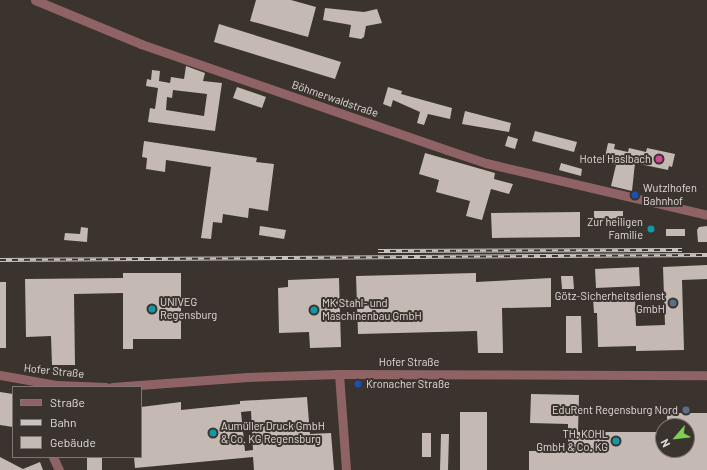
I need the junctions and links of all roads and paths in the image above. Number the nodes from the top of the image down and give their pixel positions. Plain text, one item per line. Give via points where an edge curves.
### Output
1 (35, 0) edge
2 (707, 215) edge
3 (339, 374) junction
4 (0, 375) edge
5 (707, 375) edge
6 (57, 386) edge
7 (126, 386) edge
8 (54, 458) edge
9 (59, 470) edge
10 (346, 470) edge

1 - 2 street, Böhmerwaldstraße via 127,39 486,163
3 - 5 street, Hofer Straße
3 - 7 street, Hofer Straße via 248,377
3 - 10 street
4 - 6 street, Hofer Straße
8 - 9 street

